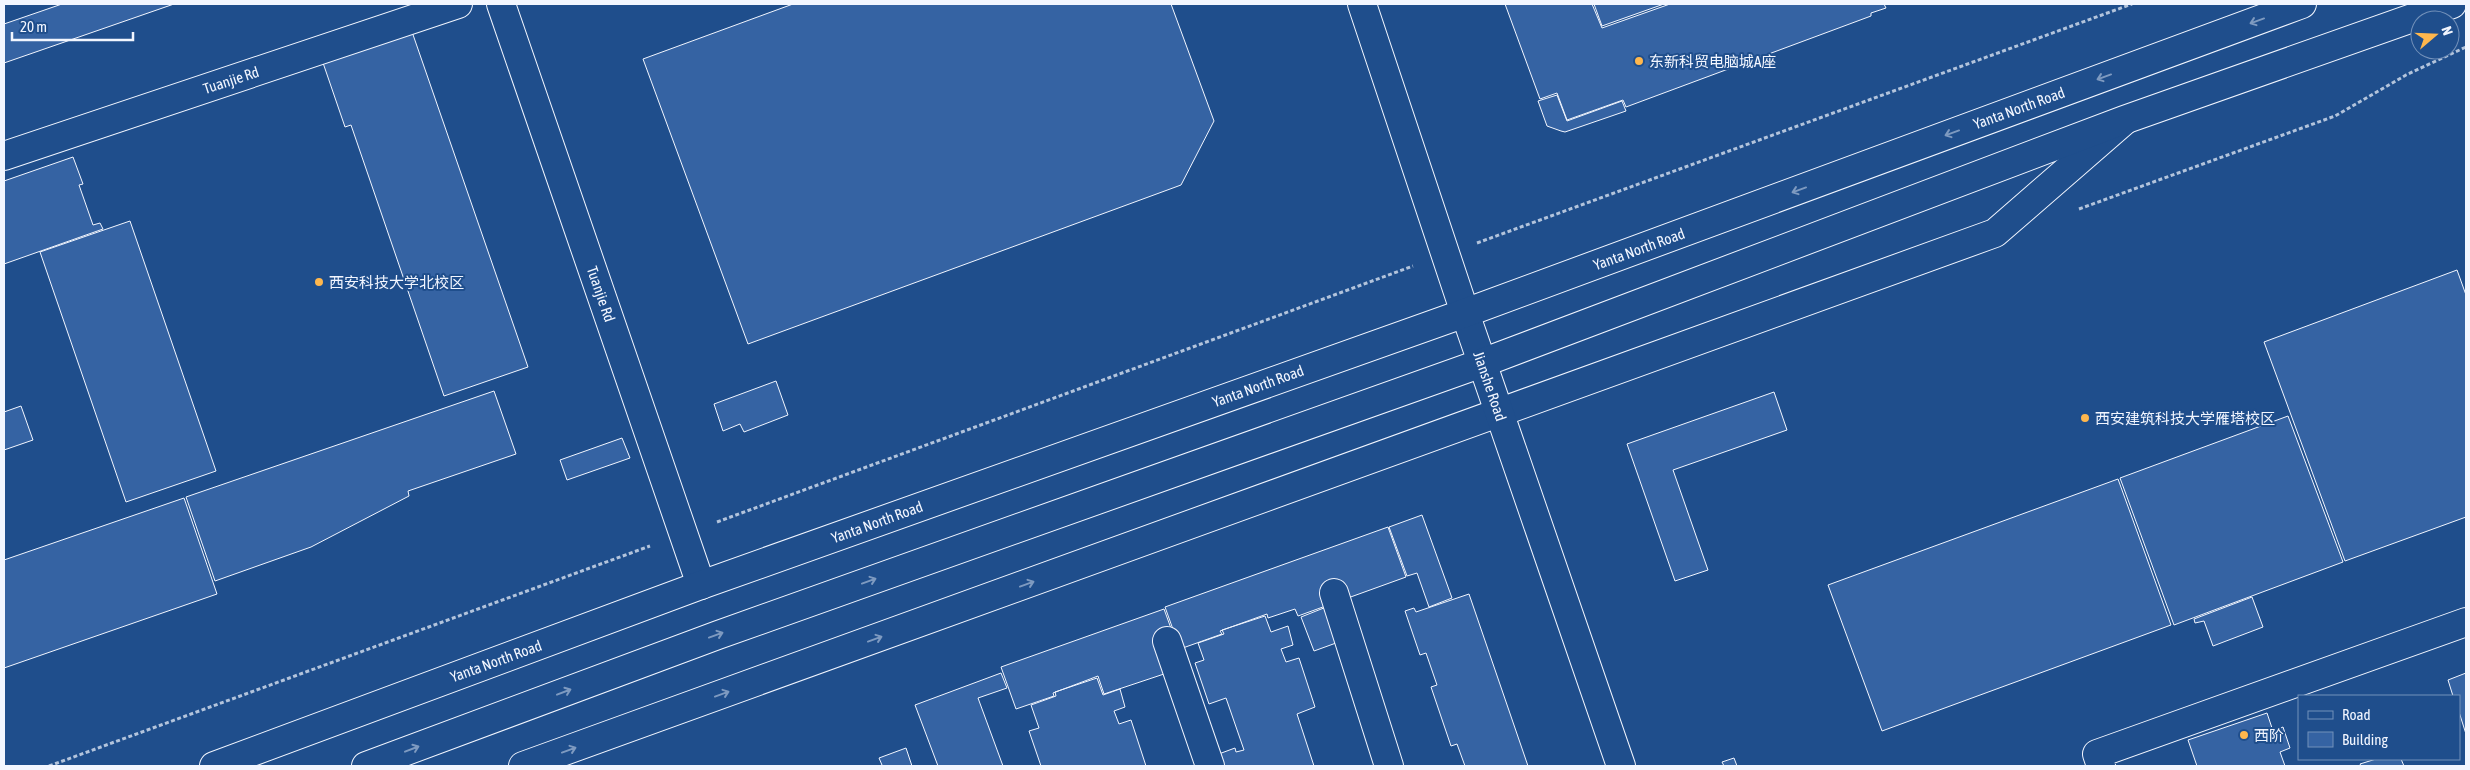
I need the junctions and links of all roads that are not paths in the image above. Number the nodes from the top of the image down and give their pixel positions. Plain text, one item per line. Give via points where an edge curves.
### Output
1 (458, 4) edge
2 (501, 4) edge
3 (1362, 4) edge
4 (2302, 4) edge
5 (2452, 4) edge
6 (2124, 120) junction
7 (4, 156) edge
8 (1465, 313) junction
9 (1482, 363) junction
10 (1499, 413) junction
11 (701, 584) junction
12 (1334, 593) dead end
13 (2466, 622) edge
14 (1166, 641) dead end
15 (2099, 760) edge
16 (214, 766) edge
17 (366, 766) edge
18 (523, 766) edge
19 (1210, 766) edge
20 (1389, 766) edge
21 (1621, 766) edge

1 - 7 main road, Tuanjie Rd
2 - 11 main road, Tuanjie Rd
3 - 8 main road, Jianshe Road
4 -> 8 main road, Yanta North Road
5 - 6 main road
6 - 9 main road
6 - 10 main road via 1995,233
8 - 9 main road, Jianshe Road
8 - 11 main road, Yanta North Road
9 - 10 main road, Jianshe Road
17 -> 9 main road via 727,631
18 -> 10 main road
10 - 21 main road, Jianshe Road
11 - 16 main road, Yanta North Road
12 - 20 main road
13 - 15 main road
14 - 19 main road

